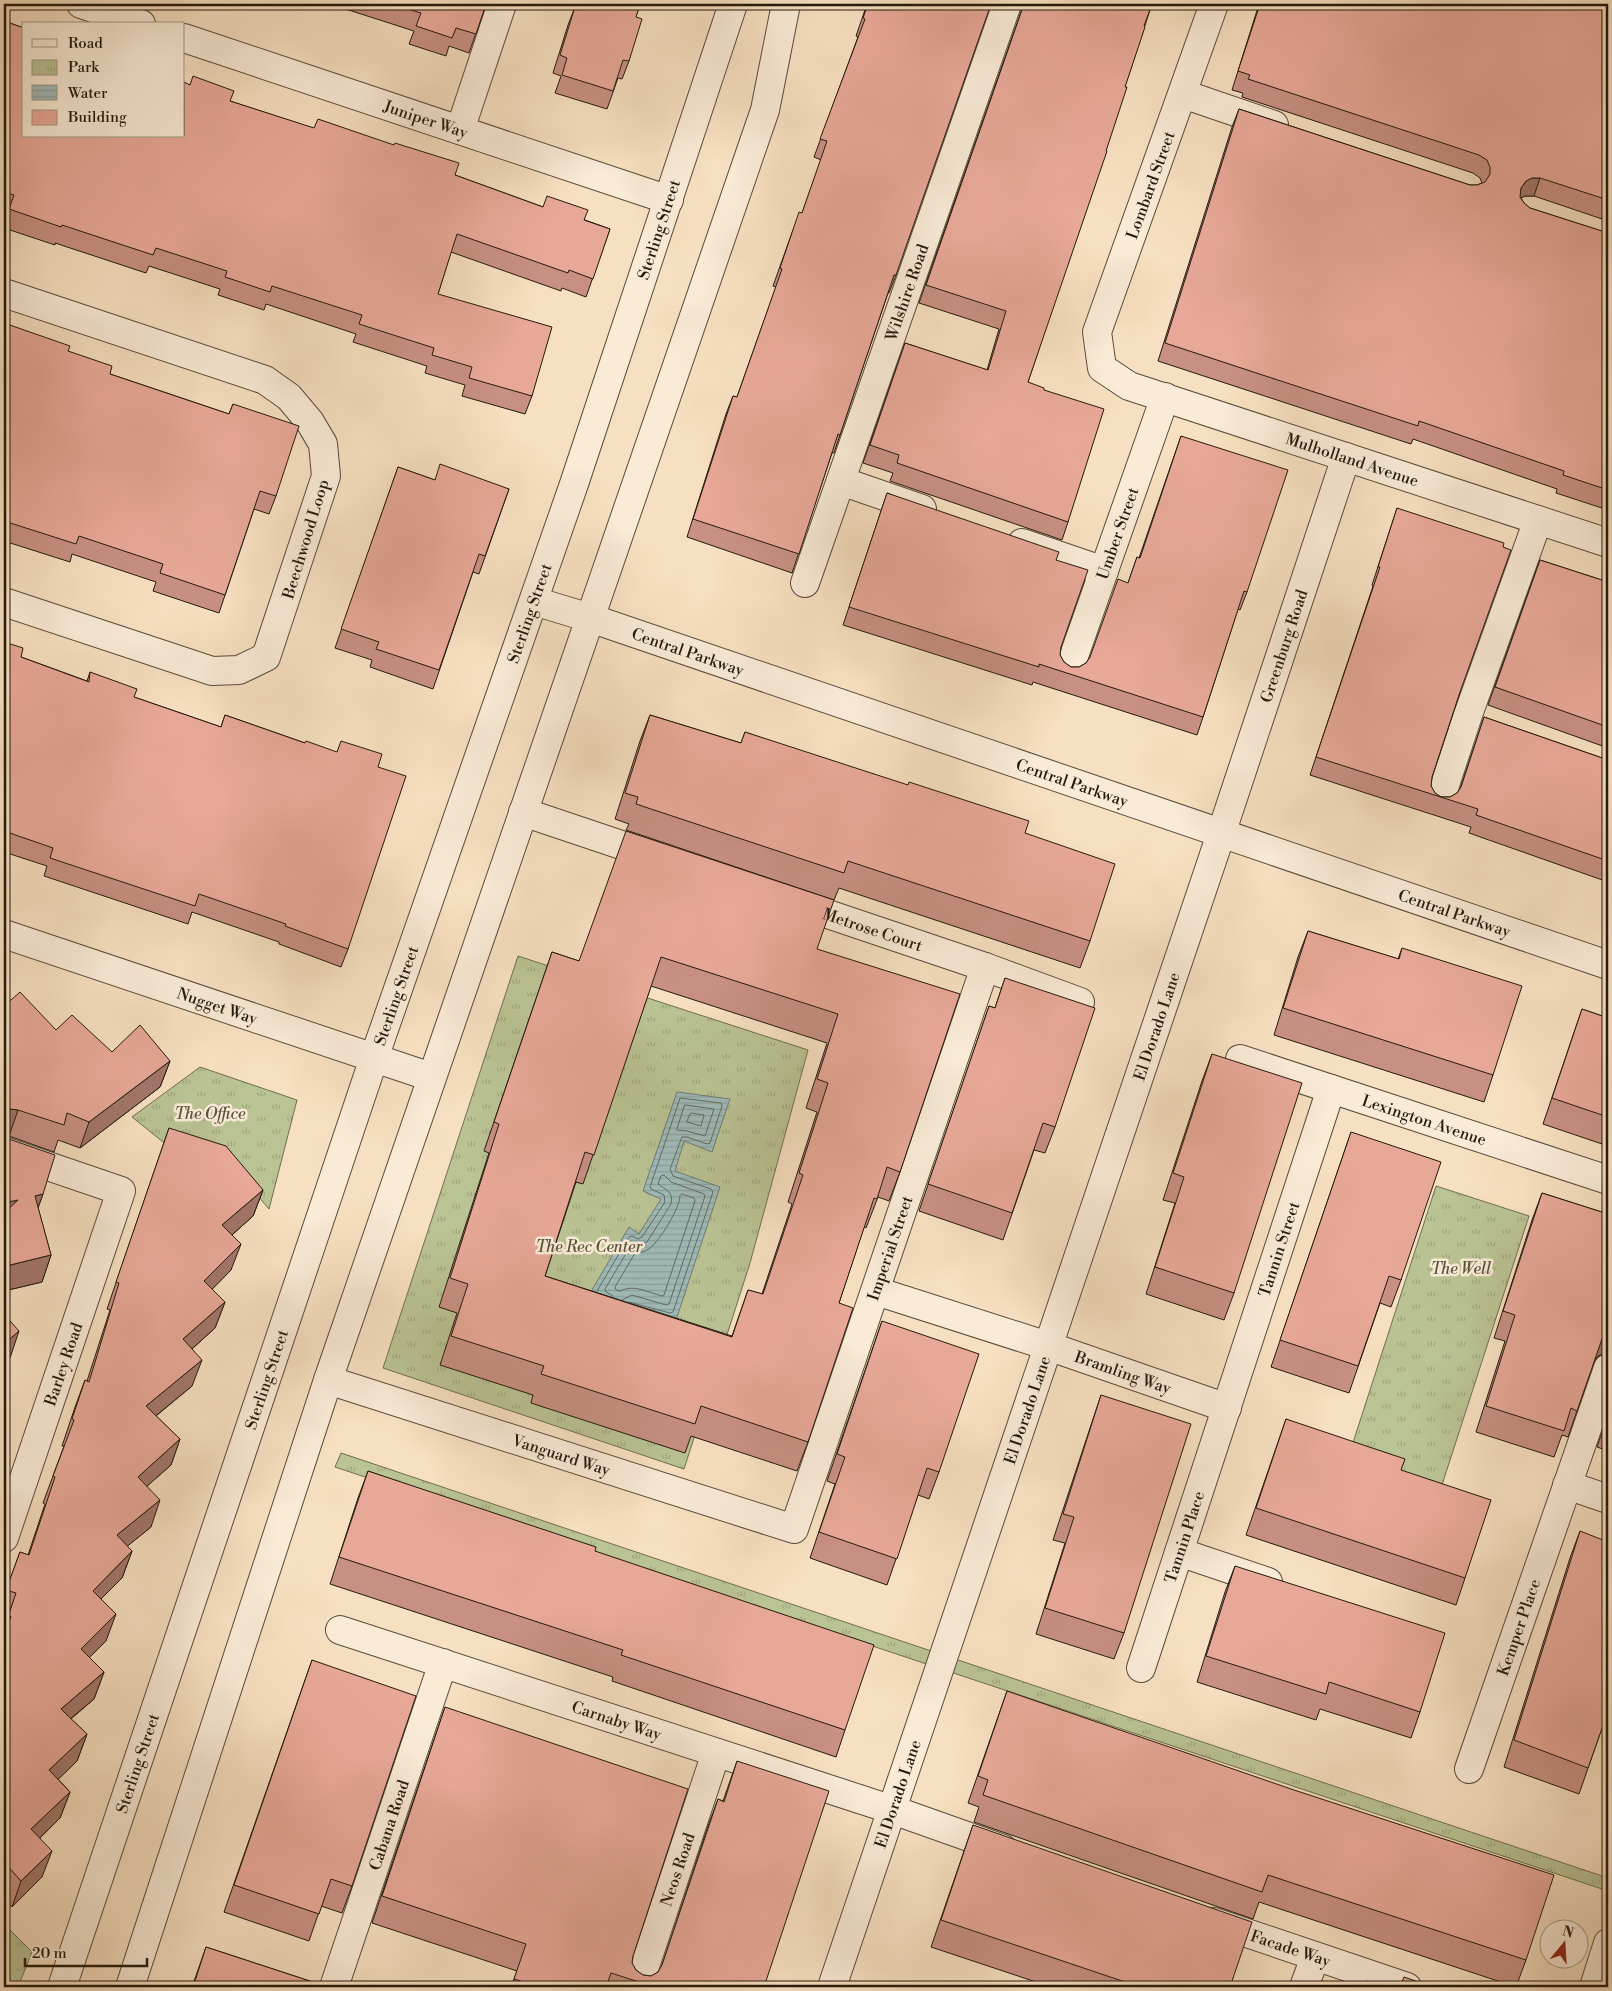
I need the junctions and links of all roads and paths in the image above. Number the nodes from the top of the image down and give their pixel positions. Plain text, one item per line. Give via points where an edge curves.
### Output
1 (80, 4) edge
2 (502, 4) edge
3 (733, 4) edge
4 (786, 4) edge
5 (1008, 4) edge
6 (1214, 4) edge
7 (135, 22) edge
8 (185, 38) edge
9 (1183, 94) junction
10 (460, 130) junction
11 (1297, 132) edge
12 (669, 200) junction
13 (4, 293) edge
14 (1102, 368) joint
15 (1165, 397) junction
16 (1346, 457) junction
17 (840, 481) junction
18 (944, 516) edge
19 (1538, 520) junction
20 (1000, 536) edge
21 (1608, 543) edge
22 (1104, 571) junction
23 (805, 583) dead end
24 (534, 601) junction
25 (4, 602) edge
26 (590, 618) junction
27 (1069, 670) edge
28 (1468, 715) junction
29 (1496, 725) edge
30 (1440, 800) dead end
31 (523, 812) junction
32 (1221, 834) junction
33 (679, 865) edge
34 (772, 896) edge
35 (4, 934) edge
36 (1608, 965) edge
37 (985, 967) junction
38 (1080, 1002) edge
39 (374, 1058) junction
40 (1240, 1059) dead end
41 (431, 1077) junction
42 (1332, 1089) junction
43 (4, 1151) edge
44 (1608, 1180) edge
45 (876, 1290) junction
46 (1048, 1346) junction
47 (1608, 1368) edge
48 (328, 1380) junction
49 (1227, 1408) junction
50 (13, 1481) edge
51 (1567, 1485) junction
52 (1608, 1499) edge
53 (794, 1529) joint
54 (4, 1538) edge
55 (1179, 1552) junction
56 (1293, 1591) edge
57 (340, 1630) dead end
58 (444, 1663) junction
59 (1141, 1668) dead end
60 (716, 1752) junction
61 (1469, 1769) dead end
62 (893, 1810) junction
63 (1024, 1856) edge
64 (1193, 1914) edge
65 (1608, 1943) edge
66 (1315, 1957) junction
67 (323, 1986) edge
68 (62, 1987) edge
69 (130, 1987) edge
70 (638, 1987) edge
71 (832, 1987) edge
72 (1304, 1987) edge
73 (1407, 1987) edge
74 (1594, 1987) edge

1 - 7 street
2 - 10 street
3 - 12 street, Sterling Street
4 - 26 street via 765,110
5 - 17 street, Wilshire Road
6 - 9 street, Lombard Street
8 - 10 street, Juniper Way
9 - 11 street
9 - 14 street, Lombard Street via 1097,332
10 - 12 street, Juniper Way
12 - 24 street, Sterling Street
13 - 25 street, Beechwood Loop via 265,380 290,397 310,422 323,444 326,476 266,657 239,670 212,671
14 - 15 street, Mulholland Avenue via 1129,386
15 - 16 street, Mulholland Avenue
15 - 22 street, Umber Street
16 - 19 street, Mulholland Avenue
16 - 32 street, Greenburg Road
17 - 18 street
17 - 23 street, Wilshire Road
19 - 21 street, Mulholland Avenue
19 - 28 street
20 - 22 street
22 - 27 street, Umber Street
24 - 26 street, Central Parkway
24 - 39 street, Sterling Street
26 - 31 street
26 - 32 street, Central Parkway
28 - 29 street
28 - 30 street
31 - 33 street
31 - 41 street
32 - 36 street, Central Parkway
32 - 46 street, El Dorado Lane
34 - 37 street, Metrose Court
35 - 39 street, Nugget Way
37 - 38 street, Metrose Court
37 - 45 street, Imperial Street
39 - 41 street, Nugget Way
39 - 68 street, Sterling Street
40 - 42 street, Lexington Avenue
41 - 48 street
42 - 44 street, Lexington Avenue
42 - 49 street, Tannin Street
43 - 50 street, Barley Road via 121,1190
45 - 46 street, Bramling Way
45 - 53 street, Imperial Street
46 - 49 street, Bramling Way
46 - 62 street, El Dorado Lane
47 - 51 street, Kemper Place
48 - 53 street, Vanguard Way
48 - 69 street
49 - 55 street, Tannin Place
50 - 54 street, Barley Road
51 - 52 street
51 - 61 street, Kemper Place
55 - 56 street
55 - 59 street, Tannin Place
57 - 58 street, Carnaby Way
58 - 60 street, Carnaby Way
58 - 67 street, Cabana Road
60 - 62 street, Carnaby Way
60 - 70 street, Neos Road
62 - 63 street
62 - 71 street, El Dorado Lane
64 - 66 street, Facade Way
65 - 74 street
66 - 72 street
66 - 73 street, Facade Way

